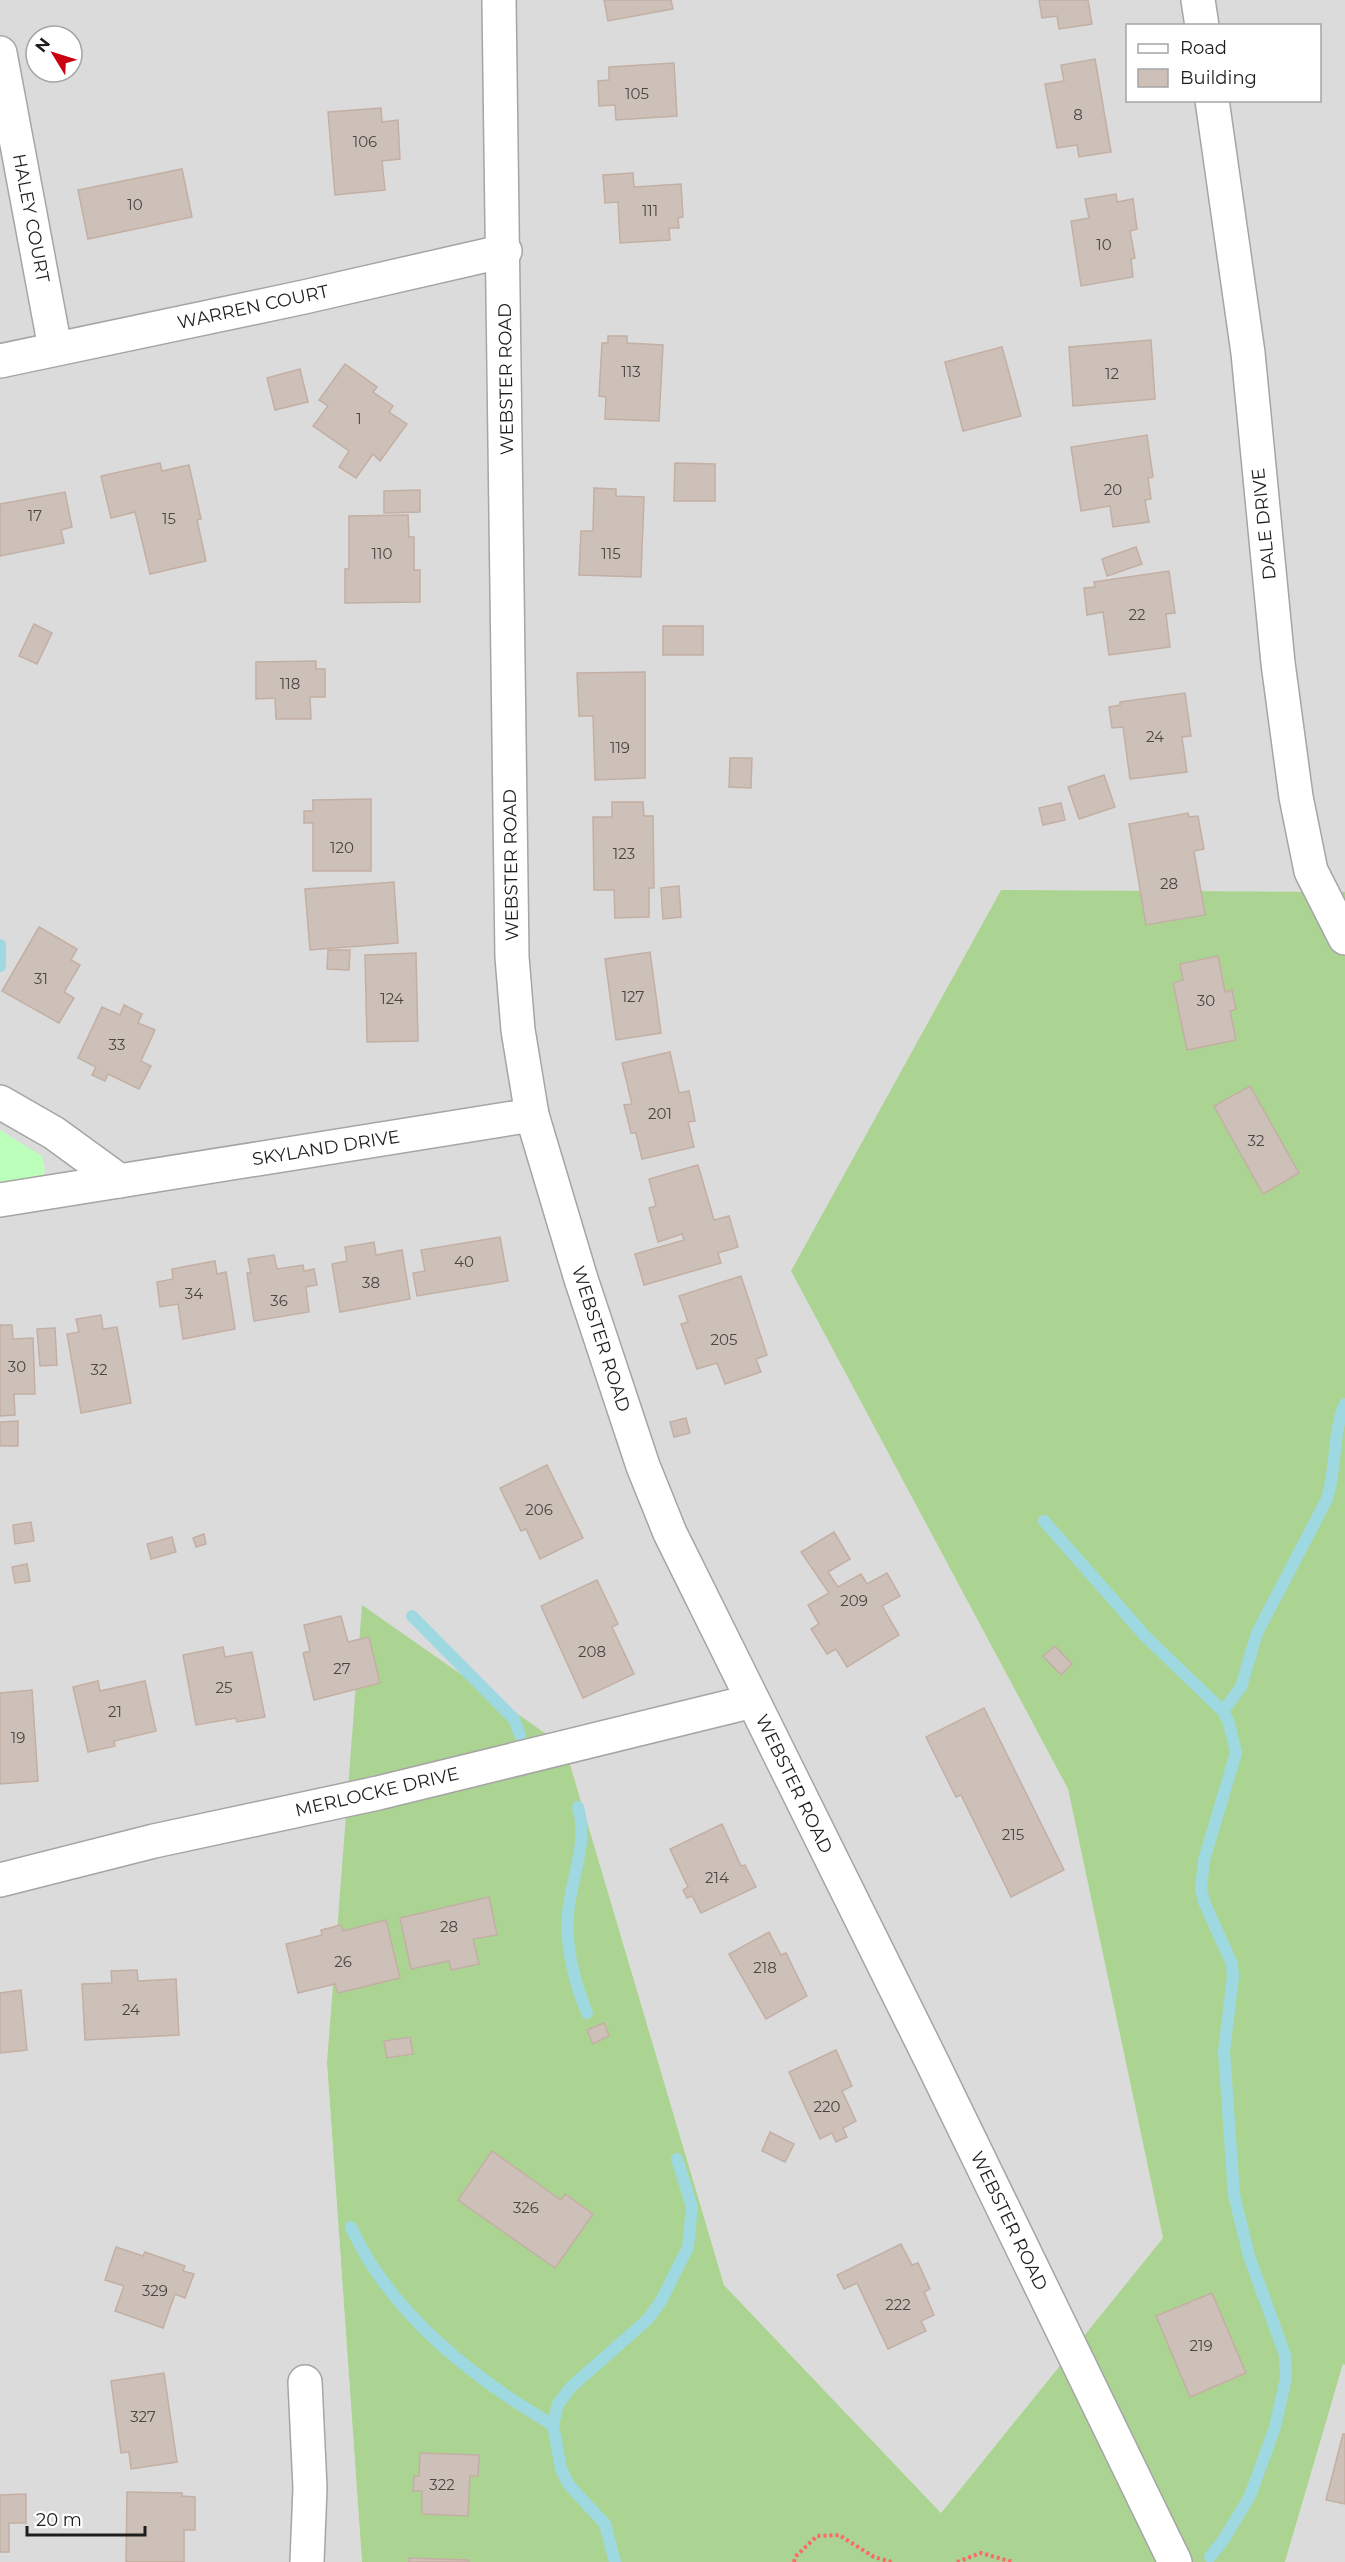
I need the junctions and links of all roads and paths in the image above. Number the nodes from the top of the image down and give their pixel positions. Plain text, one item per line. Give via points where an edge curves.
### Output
1 (499, 0) edge
2 (1198, 0) edge
3 (1202, 24) edge
4 (0, 53) edge
5 (1212, 102) edge
6 (505, 250) junction
7 (55, 348) junction
8 (0, 361) edge
9 (1345, 938) edge
10 (0, 1102) edge
11 (532, 1115) junction
12 (120, 1181) junction
13 (0, 1200) edge
14 (753, 1701) junction
15 (0, 1880) edge
16 (305, 2382) dead end
17 (307, 2562) edge
18 (794, 2562) edge
19 (892, 2562) edge
20 (957, 2562) edge
21 (1012, 2562) edge
22 (1175, 2562) edge

1 - 6 street, WEBSTER ROAD
2 - 3 street
4 - 7 street, HALEY COURT
5 - 9 street, DALE DRIVE via 1248,353 1278,663 1296,797 1311,871
6 - 7 street, WARREN COURT via 304,297
6 - 11 street, WEBSTER ROAD via 512,957 518,1030
7 - 8 street, WARREN COURT
10 - 12 street via 54,1133
11 - 12 street, SKYLAND DRIVE
11 - 14 street, WEBSTER ROAD via 643,1466 670,1533
12 - 13 street, SKYLAND DRIVE
14 - 15 street, MERLOCKE DRIVE
14 - 22 street, WEBSTER ROAD
16 - 17 street via 310,2488
18 - 19 path via 817,2536 839,2535 874,2557
20 - 21 path via 981,2553

